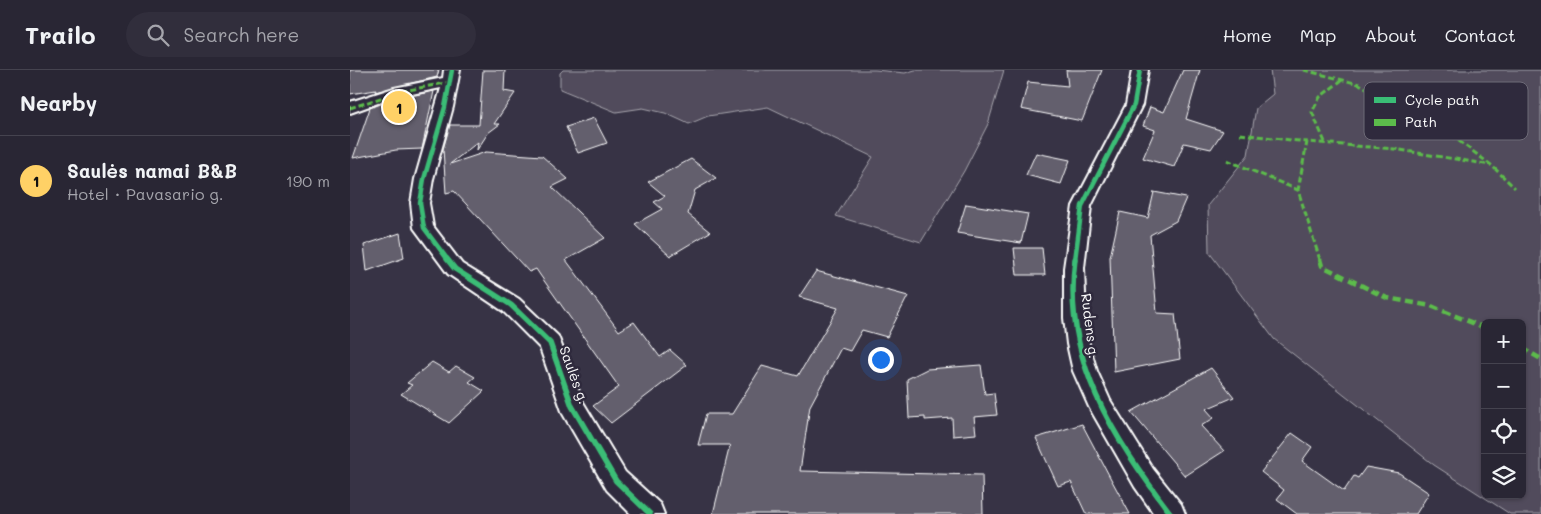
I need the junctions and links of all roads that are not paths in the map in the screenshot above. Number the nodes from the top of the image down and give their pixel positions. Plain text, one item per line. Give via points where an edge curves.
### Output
1 (1140, 70) edge
2 (451, 76) edge
3 (350, 108) edge
4 (650, 514) edge
5 (1172, 514) edge

1 - 5 street, Rudens g. via 1134,106 1082,206 1074,268 1075,318 1085,371 1101,407 1144,478
2 - 3 street via 372,98
2 - 4 street, Saulės g. via 424,178 420,202 424,228 455,269 511,305 550,343 572,406 616,481

